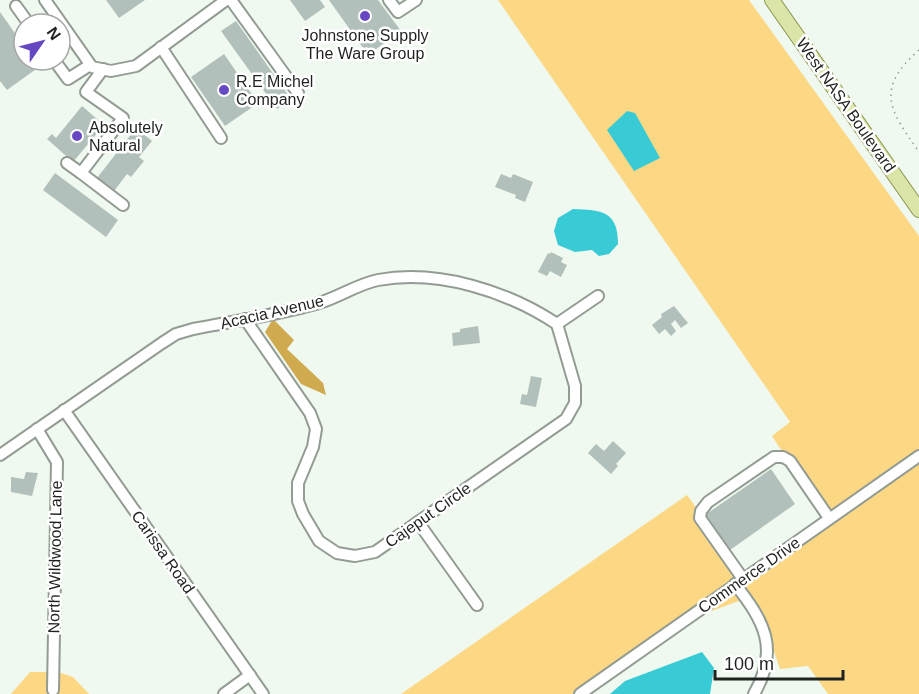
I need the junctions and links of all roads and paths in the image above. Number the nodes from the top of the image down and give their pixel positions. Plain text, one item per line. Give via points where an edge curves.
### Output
1 (45, 0) edge
2 (226, 0) edge
3 (231, 0) edge
4 (389, 0) edge
5 (416, 0) edge
6 (772, 0) edge
7 (16, 6) dead end
8 (20, 12) edge
9 (161, 47) junction
10 (919, 50) edge
11 (90, 65) junction
12 (103, 69) junction
13 (63, 72) edge
14 (298, 93) dead end
15 (221, 138) dead end
16 (919, 152) edge
17 (67, 163) dead end
18 (81, 173) junction
19 (123, 205) dead end
20 (919, 210) edge
21 (598, 296) dead end
22 (245, 320) junction
23 (556, 324) junction
24 (64, 410) junction
25 (37, 429) junction
26 (0, 455) edge
27 (919, 456) edge
28 (830, 518) junction
29 (418, 522) junction
30 (739, 582) junction
31 (477, 605) dead end
32 (250, 675) junction
33 (53, 690) dead end
34 (224, 694) edge
35 (263, 694) edge
36 (580, 694) edge
37 (754, 694) edge

1 - 11 street
2 - 9 street
3 - 14 street
4 - 5 street via 398,12
6 - 20 main road, West NASA Boulevard
7 - 8 street
9 - 12 street via 136,66
9 - 15 street
10 - 16 path via 902,65 890,101 896,118
11 - 12 street
11 - 13 street via 68,79
12 - 18 street via 86,92 123,118
17 - 18 street
18 - 19 street
21 - 23 street
22 - 23 street, Acacia Avenue via 320,303 376,280 405,276 442,278 478,288 538,312
22 - 24 street, Acacia Avenue via 176,334
22 - 29 street, Cajeput Circle via 310,414 316,429 298,483 298,501 319,542 337,553 355,556 375,552
23 - 29 street, Cajeput Circle via 575,386 575,403 566,419
24 - 25 street, Acacia Avenue
24 - 32 street, Carissa Road
25 - 26 street, Acacia Avenue
25 - 33 street, North Wildwood Lane via 57,462
27 - 28 street, Commerce Drive
28 - 30 street, Commerce Drive
28 - 30 street via 790,461 783,457 774,457 708,502 700,518
29 - 31 street
30 - 36 street, Commerce Drive
30 - 37 street via 766,632 765,665
32 - 34 street
32 - 35 street, Carissa Road

